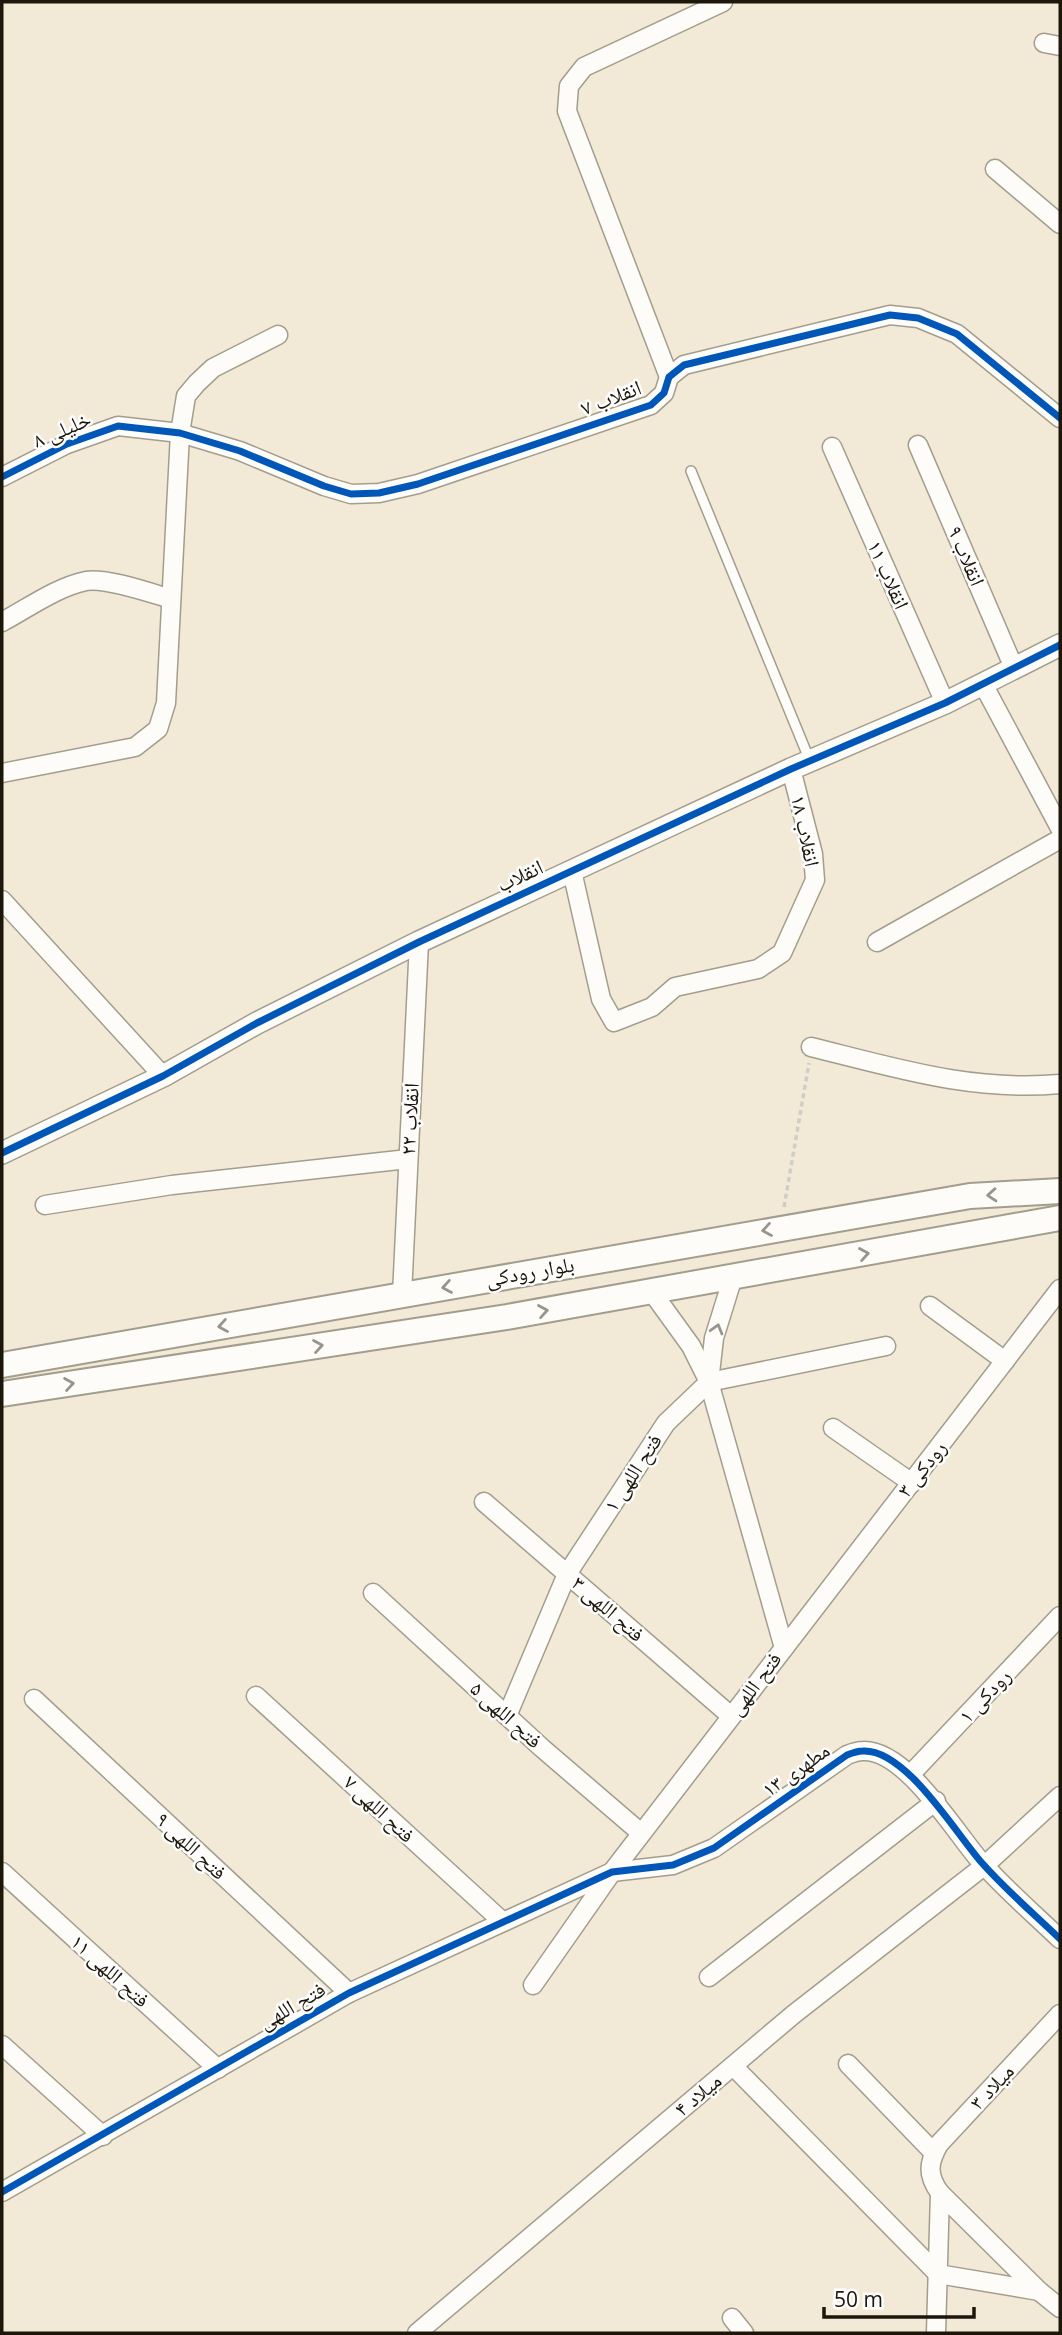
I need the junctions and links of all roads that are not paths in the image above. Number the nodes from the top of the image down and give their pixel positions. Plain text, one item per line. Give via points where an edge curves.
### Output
1 (723, 2) edge
2 (995, 169) dead end
3 (1060, 224) edge
4 (278, 335) dead end
5 (669, 377) junction
6 (1060, 418) edge
7 (180, 433) junction
8 (918, 445) dead end
9 (832, 447) dead end
10 (691, 471) dead end
11 (2, 477) edge
12 (171, 598) junction
13 (2, 622) edge
14 (1060, 645) edge
15 (1014, 668) junction
16 (983, 684) junction
17 (945, 703) junction
18 (800, 765) junction
19 (2, 774) edge
20 (1060, 828) edge
21 (1060, 839) edge
22 (572, 871) junction
23 (2, 900) edge
24 (419, 942) junction
25 (877, 942) dead end
26 (811, 1047) road end
27 (163, 1076) junction
28 (1057, 1082) edge
29 (2, 1153) edge
30 (408, 1159) junction
31 (1060, 1191) edge
32 (45, 1205) dead end
33 (1060, 1218) edge
34 (733, 1277) junction
35 (1060, 1289) edge
36 (652, 1292) junction
37 (402, 1295) junction
38 (930, 1306) dead end
39 (886, 1346) dead end
40 (1005, 1361) junction
41 (2, 1365) edge
42 (709, 1382) junction
43 (2, 1394) edge
44 (833, 1428) dead end
45 (912, 1483) junction
46 (484, 1502) dead end
47 (567, 1574) junction
48 (373, 1594) dead end
49 (1060, 1616) edge
50 (784, 1648) junction
51 (256, 1696) dead end
52 (34, 1699) dead end
53 (507, 1716) junction
54 (731, 1716) junction
55 (910, 1775) junction
56 (1060, 1796) edge
57 (936, 1801) junction
58 (641, 1833) junction
59 (984, 1866) junction
60 (2, 1872) edge
61 (612, 1872) junction
62 (503, 1922) junction
63 (1060, 1939) edge
64 (709, 1977) dead end
65 (533, 1985) dead end
66 (349, 1993) junction
67 (1060, 2014) edge
68 (2, 2045) edge
69 (848, 2064) dead end
70 (733, 2066) junction
71 (218, 2069) junction
72 (103, 2136) junction
73 (932, 2158) junction
74 (2, 2192) edge
75 (940, 2193) junction
76 (937, 2274) junction
77 (1040, 2291) junction
78 (1060, 2308) edge
79 (732, 2318) dead end
80 (417, 2333) edge
81 (744, 2333) edge
82 (936, 2333) edge

1 - 5 street via 584,67 569,86 567,111
2 - 3 street
4 - 7 street via 213,368 197,383 186,396
5 - 6 street, انقلاب ۷ via 684,365 890,315 918,318 957,334
5 - 7 street, انقلاب ۷ via 664,393 651,405 379,493 351,494 324,486 240,451
7 - 11 street, خلیلی ۸ via 118,426 68,444
7 - 12 street
8 - 15 street, انقلاب ۹
9 - 17 street, انقلاب ۱۱
10 - 18 lane
12 - 13 street via 87,580
12 - 19 street via 166,703 158,729 135,747
14 - 15 street, انقلاب
15 - 16 street, انقلاب
16 - 17 street, انقلاب
16 - 20 street
17 - 18 street, انقلاب
18 - 22 street, انقلاب
18 - 22 street, انقلاب ۱۸ via 815,880 782,953 758,969 675,987 652,1007 614,1022 601,999
21 - 25 street
22 - 24 street, انقلاب
23 - 27 street
24 - 27 street, انقلاب
24 - 30 street, انقلاب ۲۲
26 - 28 street via 953,1082 992,1086
27 - 29 street, انقلاب
30 - 32 street via 172,1185
30 - 37 street, انقلاب ۲۲
31 -> 37 main road, بلوار رودکی via 970,1196
34 -> 33 main road, بلوار رودکی
34 - 36 main road, بلوار رودکی
42 -> 34 street via 714,1338
35 - 40 street, رودکی ۳
36 - 42 street via 691,1346
43 -> 36 main road, بلوار رودکی
37 -> 41 main road, بلوار رودکی
38 - 40 street
39 - 42 street
40 - 45 street, رودکی ۳
42 - 47 street, فتح اللهی ۱ via 666,1423
42 - 50 street, فتح اللهی
44 - 45 street
45 - 50 street, رودکی ۳
46 - 47 street, فتح اللهی ۳
47 - 53 street, فتح اللهی ۱
47 - 54 street, فتح اللهی ۳
48 - 53 street, فتح اللهی ۵
49 - 55 street, رودکی ۱
50 - 54 street, فتح اللهی
51 - 62 street, فتح اللهی ۷
52 - 66 street, فتح اللهی ۹
53 - 58 street, فتح اللهی ۵
54 - 58 street, فتح اللهی
55 - 57 street, مطهری ۱۳
55 - 61 street, مطهری ۱۳ via 884,1757 860,1750 714,1848 673,1865
56 - 59 street, میلاد ۴
57 - 59 street, مطهری ۱۳
57 - 64 street
58 - 61 street, فتح اللهی
59 - 63 street, مطهری ۱۳
59 - 70 street, میلاد ۴
60 - 71 street, فتح اللهی ۱۱
61 - 62 street, فتح اللهی
61 - 65 street, فتح اللهی
62 - 66 street, فتح اللهی
66 - 71 street, فتح اللهی
67 - 73 street, میلاد ۳ via 939,2144
68 - 72 street
69 - 73 street
70 - 76 street
70 - 80 street, میلاد ۴
71 - 72 street, فتح اللهی
72 - 74 street, فتح اللهی
73 - 75 street via 933,2183
75 - 76 street
75 - 77 street
76 - 77 street
76 - 82 street
77 - 78 street
79 - 81 street

